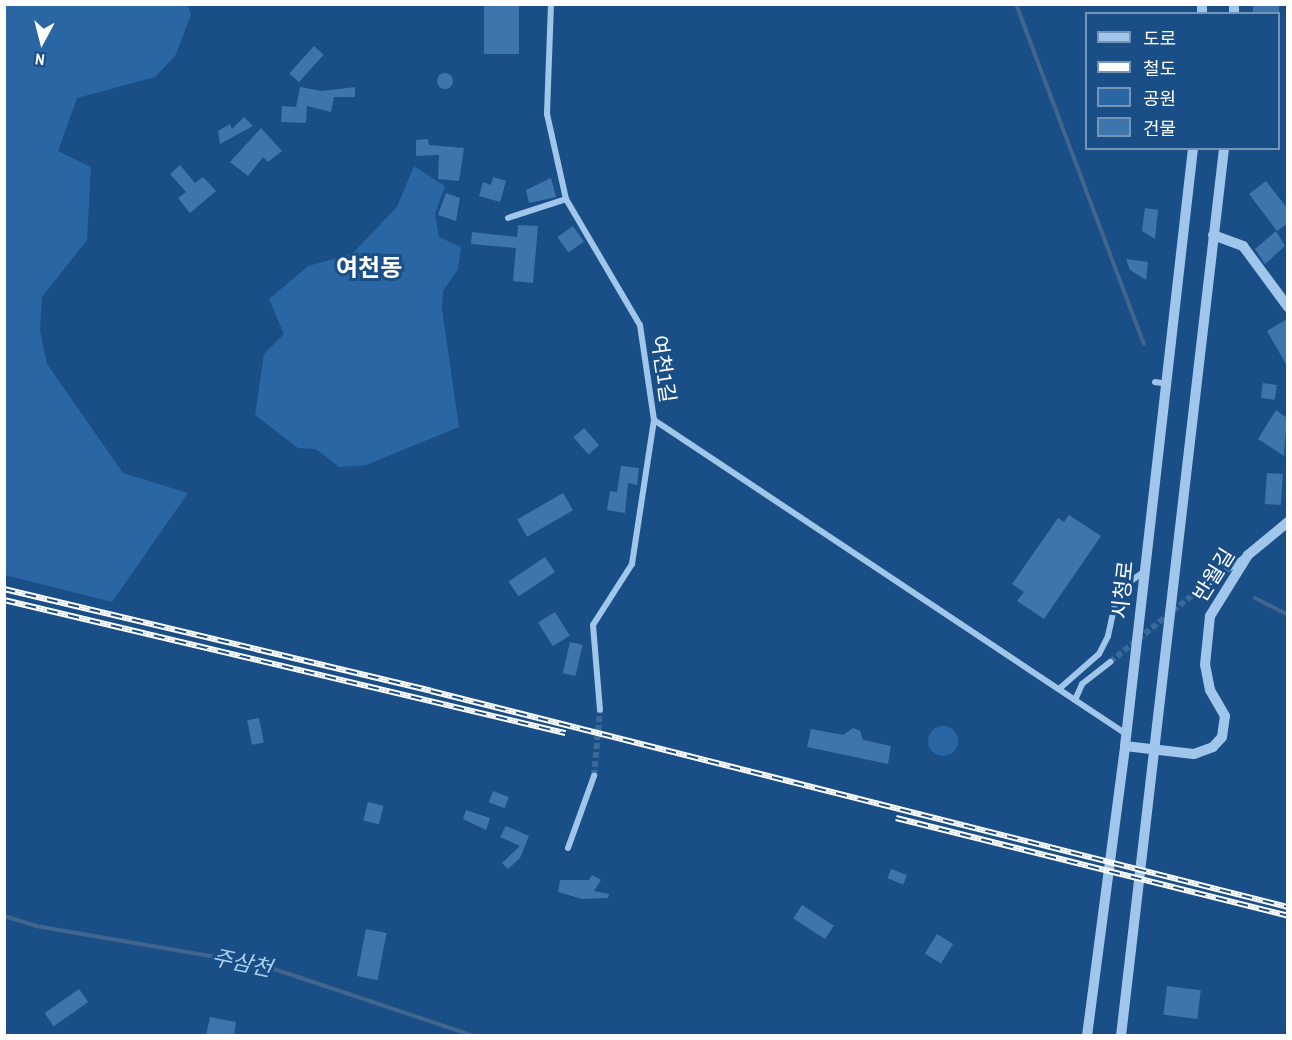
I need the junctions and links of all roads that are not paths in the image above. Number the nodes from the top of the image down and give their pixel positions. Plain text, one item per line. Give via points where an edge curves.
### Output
1 (551, 4) edge
2 (1193, 150) edge
3 (1224, 150) edge
4 (566, 199) junction
5 (508, 218) dead end
6 (1213, 235) junction
7 (1287, 307) edge
8 (1155, 382) dead end
9 (1167, 384) junction
10 (654, 420) junction
11 (1287, 522) edge
12 (1248, 555) junction
13 (1145, 570) junction
14 (1195, 593) tunnel mouth
15 (1110, 662) tunnel mouth
16 (1059, 689) junction
17 (1074, 700) junction
18 (600, 710) tunnel mouth
19 (1127, 734) junction
20 (1125, 746) junction
21 (1158, 749) junction
22 (594, 776) tunnel mouth
23 (568, 848) dead end
24 (1087, 1035) edge
25 (1121, 1035) edge

1 - 4 street, 여천1길 via 548,114
2 - 9 street, 시청로
3 - 6 street
4 - 5 street
4 - 10 street, 여천1길 via 640,325
6 - 7 street via 1243,246
6 - 21 street
8 - 9 street
9 - 13 street, 시청로
10 - 16 street
10 - 18 street, 여천1길 via 632,564 592,629
11 - 12 street, 반월길
12 - 14 street
12 - 21 street, 반월길 via 1220,595 1207,630 1207,678 1225,716 1225,731 1202,752
13 - 16 street via 1118,590 1108,636 1099,654
13 - 19 street, 시청로
15 - 17 street via 1082,684
16 - 17 street
17 - 19 street
19 - 20 street, 시청로
20 - 21 street, 반월길
20 - 24 street, 시청로
21 - 25 street
22 - 23 street

